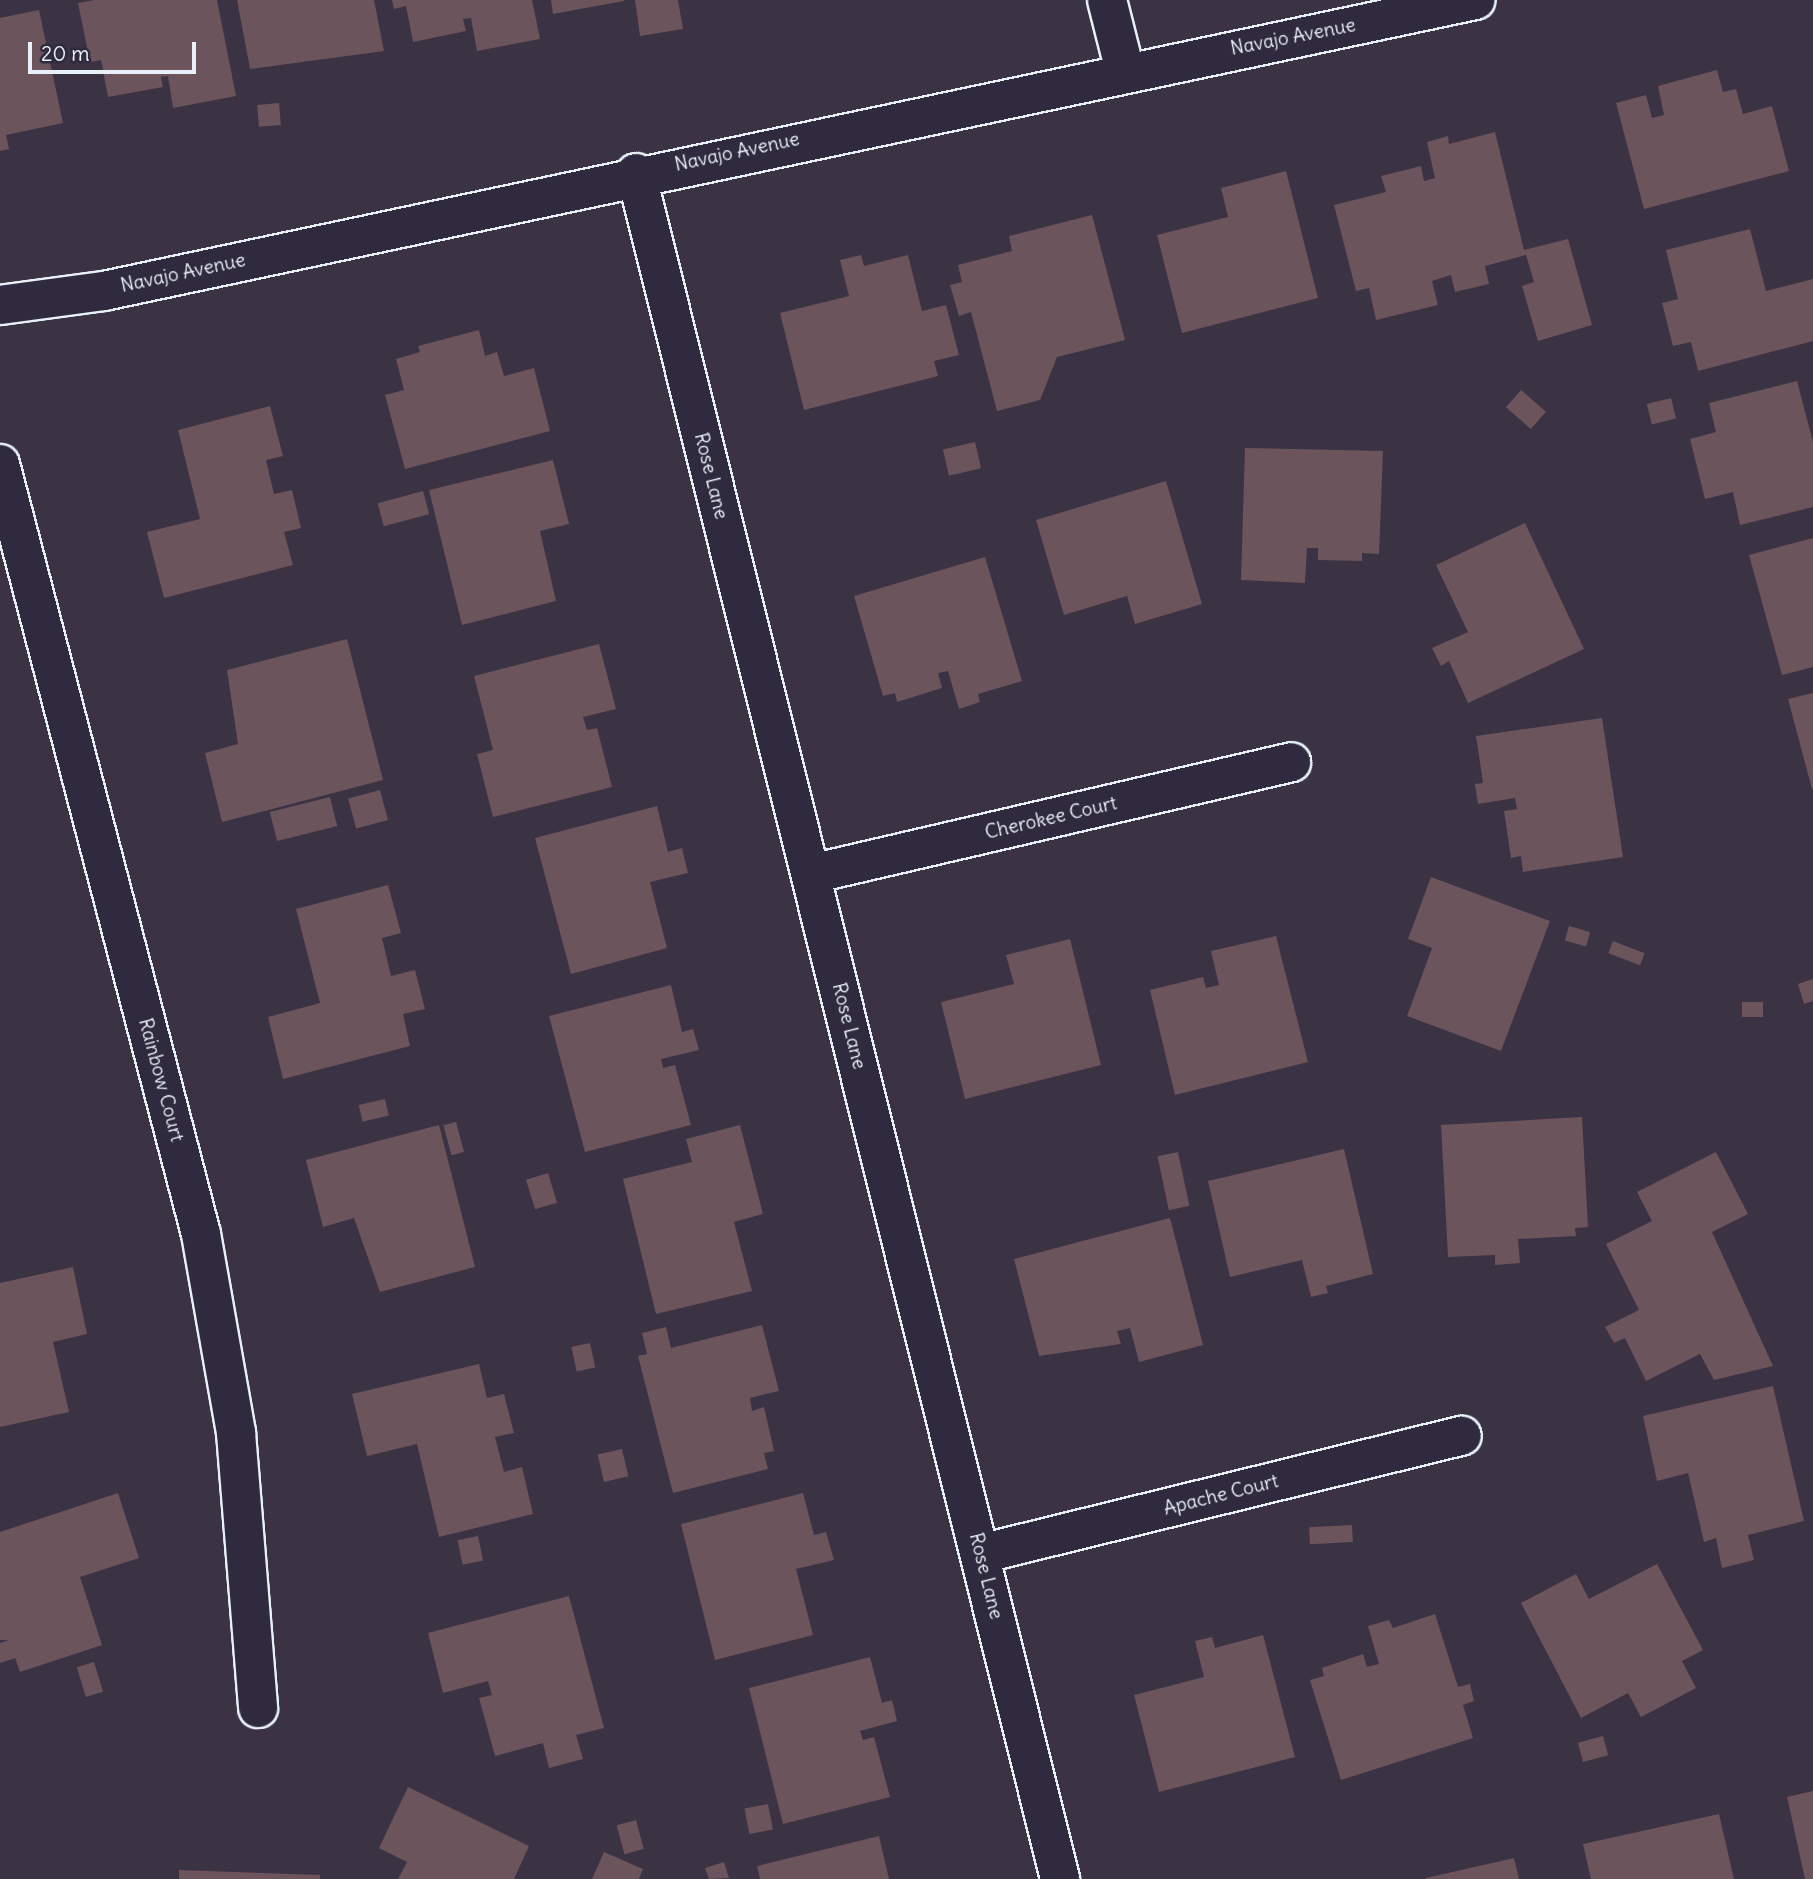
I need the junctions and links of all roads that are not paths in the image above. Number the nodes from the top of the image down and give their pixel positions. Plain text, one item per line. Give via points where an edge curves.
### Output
1 (1107, 0) edge
2 (1475, 0) edge
3 (1125, 71) junction
4 (636, 173) junction
5 (0, 305) edge
6 (0, 464) edge
7 (1291, 762) dead end
8 (811, 874) junction
9 (1462, 1436) dead end
10 (980, 1554) junction
11 (258, 1708) dead end
12 (1060, 1879) edge

1 - 3 street
2 - 3 street, Navajo Avenue
3 - 4 street, Navajo Avenue
4 - 5 street, Navajo Avenue via 104,291
4 - 8 street, Rose Lane
6 - 11 street, Rainbow Court via 201,1234 236,1433
7 - 8 street, Cherokee Court
8 - 10 street, Rose Lane
9 - 10 street, Apache Court
10 - 12 street, Rose Lane

